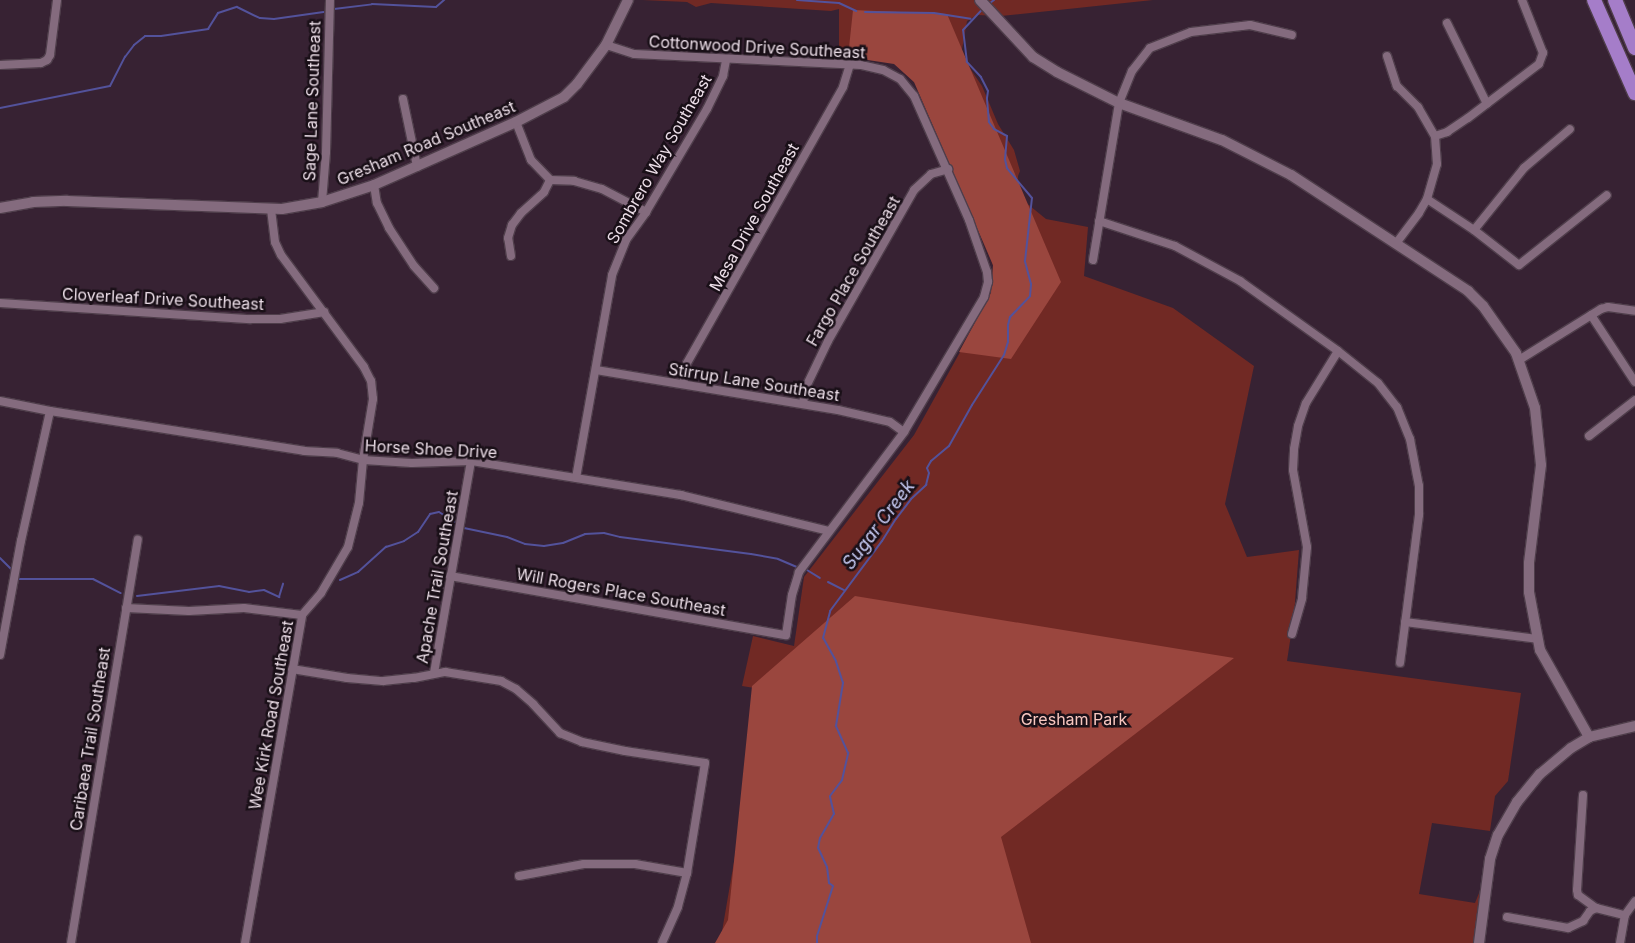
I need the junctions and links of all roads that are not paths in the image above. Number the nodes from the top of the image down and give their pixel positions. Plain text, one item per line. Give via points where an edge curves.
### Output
1 (58, 0) edge
2 (330, 0) edge
3 (628, 0) edge
4 (980, 0) edge
5 (1522, 0) edge
6 (1594, 0) edge
7 (1614, 0) edge
8 (1447, 24) dead end
9 (1292, 35) dead end
10 (606, 45) junction
11 (1635, 48) edge
12 (1387, 56) dead end
13 (726, 60) junction
14 (850, 64) junction
15 (0, 65) edge
16 (1635, 93) edge
17 (402, 99) dead end
18 (1118, 103) junction
19 (1487, 104) junction
20 (516, 122) junction
21 (1570, 129) dead end
22 (1435, 136) junction
23 (417, 166) junction
24 (948, 169) junction
25 (550, 180) junction
26 (374, 185) junction
27 (1607, 194) dead end
28 (1427, 199) junction
29 (322, 202) junction
30 (0, 208) edge
31 (271, 208) junction
32 (646, 212) junction
33 (1099, 221) junction
34 (1474, 230) junction
35 (1396, 244) junction
36 (511, 256) dead end
37 (1093, 260) dead end
38 (434, 288) dead end
39 (0, 303) edge
40 (1635, 311) edge
41 (324, 312) junction
42 (1591, 315) junction
43 (1338, 350) junction
44 (1519, 360) junction
45 (596, 370) junction
46 (1635, 382) edge
47 (683, 384) junction
48 (1635, 400) edge
49 (0, 401) edge
50 (803, 404) junction
51 (50, 411) junction
52 (904, 432) junction
53 (1589, 436) dead end
54 (363, 460) junction
55 (471, 462) junction
56 (576, 478) junction
57 (829, 531) junction
58 (138, 540) dead end
59 (450, 576) junction
60 (126, 608) junction
61 (302, 615) junction
62 (1405, 622) junction
63 (1292, 634) dead end
64 (786, 635) joint
65 (1538, 639) junction
66 (0, 655) edge
67 (1400, 663) dead end
68 (292, 669) junction
69 (434, 673) junction
70 (1635, 726) edge
71 (1589, 737) junction
72 (1583, 794) dead end
73 (688, 873) junction
74 (519, 876) dead end
75 (1635, 901) edge
76 (1596, 908) junction
77 (1625, 914) junction
78 (1507, 917) dead end
79 (71, 943) edge
80 (245, 943) edge
81 (662, 943) edge
82 (1479, 943) edge
83 (1620, 943) edge

1 - 15 street via 47,60
2 - 29 street, Sage Lane Southeast
3 - 10 street, Gresham Road Southeast
4 - 18 street via 1033,57
5 - 19 street via 1538,36 1542,60
6 - 16 highway
7 - 11 highway
8 - 19 street
9 - 18 street via 1250,25 1191,32 1150,48 1132,71
10 - 13 street, Cottonwood Drive Southeast via 634,54
10 - 20 street, Gresham Road Southeast via 564,97
12 - 22 street via 1397,86 1418,108
13 - 14 street, Cottonwood Drive Southeast
13 - 32 street, Sombrero Way Southeast via 723,76 707,109
14 - 24 street, Cottonwood Drive Southeast via 883,70 908,87
14 - 47 street, Mesa Drive Southeast via 843,87 687,363
17 - 23 street
18 - 33 street
18 - 35 street via 1222,140 1257,157 1324,195
19 - 22 street via 1447,132
20 - 23 street, Gresham Road Southeast
20 - 25 street via 531,160
21 - 34 street via 1519,173
22 - 28 street via 1437,164
23 - 26 street, Gresham Road Southeast
24 - 50 street, Fargo Place Southeast via 931,174 914,190 828,341 808,381
24 - 52 street, Cottonwood Drive Southeast via 981,252 988,282 971,321
25 - 32 street via 602,189
25 - 36 street via 544,192 512,224 508,238
26 - 29 street, Gresham Road Southeast
26 - 38 street via 377,203 389,228 414,266
27 - 34 street via 1519,265
28 - 34 street
28 - 35 street
29 - 31 street, Gresham Road Southeast
30 - 31 street, Gresham Road Southeast via 33,202 67,201
31 - 41 street, Wee Kirk Road Southeast via 275,242 281,255
32 - 45 street, Sombrero Way Southeast via 626,240 612,275
33 - 37 street
33 - 43 street via 1201,258
35 - 44 street via 1468,291 1495,321
39 - 41 street, Cloverleaf Drive Southeast via 250,319 280,319
40 - 42 street via 1608,307
41 - 54 street, Wee Kirk Road Southeast via 372,381 373,399
42 - 44 street
42 - 46 street
43 - 62 street via 1378,383 1397,407 1416,457 1420,505
43 - 63 street via 1306,403 1294,449 1292,470 1307,547 1302,598
44 - 65 street via 1535,408 1541,446 1528,582
45 - 47 street, Stirrup Lane Southeast
45 - 56 street, Sombrero Way Southeast
47 - 50 street, Stirrup Lane Southeast
48 - 53 street
49 - 51 street, Horse Shoe Drive
50 - 52 street, Stirrup Lane Southeast via 890,422
51 - 54 street, Horse Shoe Drive
51 - 66 street
52 - 57 street, Cottonwood Drive Southeast
54 - 55 street, Horse Shoe Drive
54 - 61 street, Wee Kirk Road Southeast via 359,503 348,547 321,594
55 - 56 street, Horse Shoe Drive
55 - 59 street, Apache Trail Southeast
56 - 57 street, Horse Shoe Drive via 681,495
57 - 64 street, Cottonwood Drive Southeast via 800,572 792,595
58 - 60 street, Caribaea Trail Southeast
59 - 64 street, Will Rogers Place Southeast
59 - 69 street, Apache Trail Southeast
60 - 61 street via 189,611 244,608
60 - 79 street, Caribaea Trail Southeast
61 - 68 street, Wee Kirk Road Southeast
62 - 65 street
62 - 67 street
65 - 71 street via 1540,650
68 - 69 street, Apache Trail Southeast via 383,681
68 - 80 street, Wee Kirk Road Southeast
69 - 73 street via 501,682 516,689 560,733 582,742 705,763
70 - 71 street
71 - 82 street via 1540,774 1517,802 1498,835 1490,859
72 - 76 street via 1577,890 1578,895
73 - 74 street via 635,864 584,864
73 - 81 street
75 - 77 street
76 - 77 street
76 - 78 street via 1568,928
77 - 83 street

